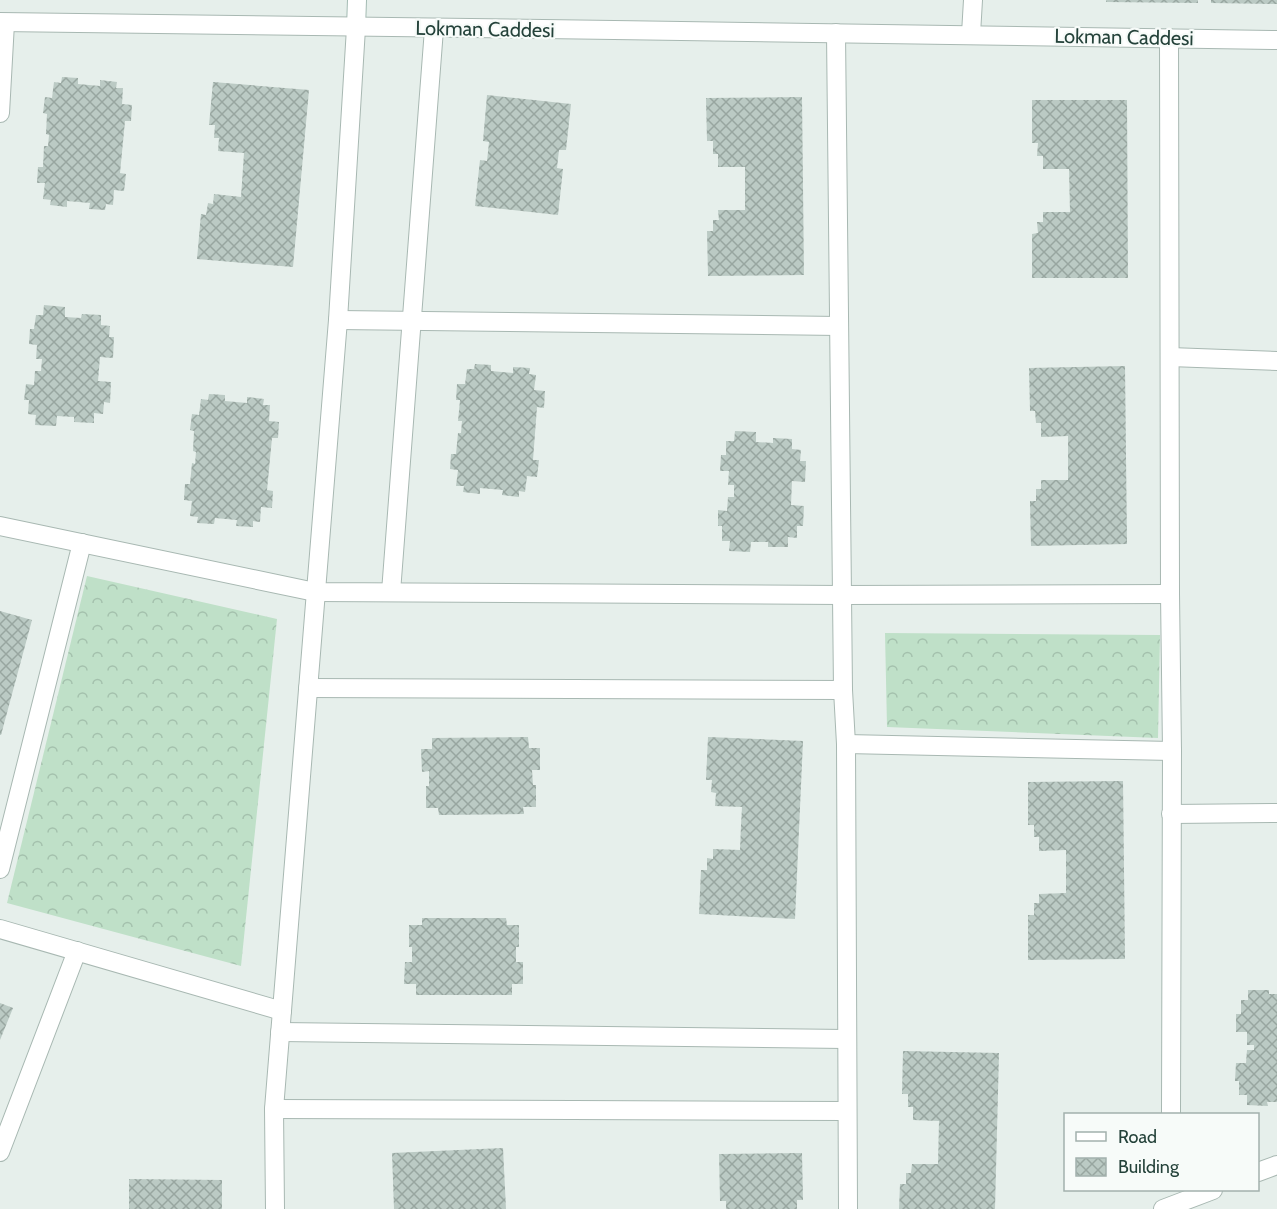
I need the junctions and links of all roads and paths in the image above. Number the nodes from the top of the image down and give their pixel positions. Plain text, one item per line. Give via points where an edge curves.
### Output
1 (357, 0) edge
2 (972, 0) edge
3 (3, 23) edge
4 (356, 28) junction
5 (434, 29) junction
6 (836, 33) junction
7 (971, 34) junction
8 (1169, 38) junction
9 (1277, 40) edge
10 (0, 113) edge
11 (338, 320) junction
12 (412, 321) junction
13 (839, 326) junction
14 (1170, 357) junction
15 (1277, 361) edge
16 (0, 526) edge
17 (82, 543) junction
18 (315, 592) junction
19 (391, 592) junction
20 (1170, 594) junction
21 (842, 595) junction
22 (308, 688) junction
23 (843, 690) junction
24 (846, 744) junction
25 (1172, 751) junction
26 (1277, 813) edge
27 (1171, 814) junction
28 (0, 869) edge
29 (0, 929) edge
30 (76, 951) junction
31 (282, 1011) junction
32 (280, 1032) junction
33 (846, 1039) junction
34 (274, 1109) junction
35 (847, 1111) junction
36 (1171, 1113) edge
37 (0, 1152) edge
38 (1277, 1165) edge
39 (1259, 1171) edge
40 (1209, 1191) edge
41 (1169, 1201) edge
42 (274, 1209) edge
43 (848, 1209) edge

1 - 4 street
2 - 7 street
3 - 4 street, Lokman Caddesi
3 - 10 street
4 - 5 street, Lokman Caddesi
4 - 11 street
5 - 6 street, Lokman Caddesi
5 - 12 street
6 - 7 street, Lokman Caddesi
6 - 13 street
7 - 8 street, Lokman Caddesi
8 - 9 street, Lokman Caddesi
8 - 14 street
11 - 12 street
11 - 18 street
12 - 13 street
12 - 19 street
13 - 21 street
14 - 15 street
14 - 20 street
16 - 17 street
17 - 18 street
17 - 28 street
18 - 19 street
18 - 22 street
19 - 21 street
20 - 21 street
20 - 25 street
21 - 23 street
22 - 23 street
22 - 31 street
23 - 24 street
24 - 25 street
24 - 33 street
25 - 27 street
26 - 27 street
27 - 36 street
29 - 30 street
30 - 31 street
30 - 37 street
31 - 32 street
32 - 33 street
32 - 34 street
33 - 35 street
34 - 35 street
34 - 42 street
35 - 43 street
38 - 39 street
40 - 41 street

